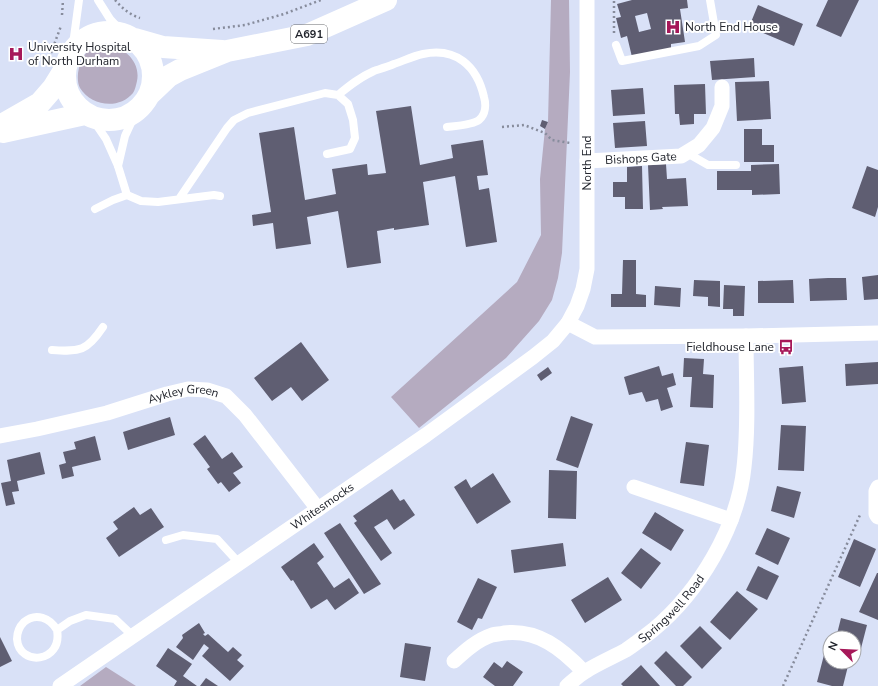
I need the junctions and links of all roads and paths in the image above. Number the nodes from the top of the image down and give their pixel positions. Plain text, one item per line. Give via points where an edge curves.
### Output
1 (63, 0) edge
2 (79, 0) edge
3 (98, 0) edge
4 (114, 0) edge
5 (321, 0) edge
6 (386, 0) edge
7 (587, 0) edge
8 (614, 0) edge
9 (710, 0) edge
10 (147, 21) dead end
11 (210, 30) dead end
12 (129, 37) junction
13 (616, 45) joint
14 (227, 51) junction
15 (62, 59) junction
16 (722, 87) dead end
17 (338, 94) junction
18 (146, 101) junction
19 (88, 116) junction
20 (0, 126) edge
21 (447, 127) dead end
22 (502, 127) dead end
23 (0, 133) edge
24 (567, 143) dead end
25 (686, 153) junction
26 (327, 154) dead end
27 (587, 161) junction
28 (736, 165) dead end
29 (118, 166) junction
30 (127, 196) junction
31 (220, 196) dead end
32 (178, 199) junction
33 (95, 209) dead end
34 (568, 323) junction
35 (103, 327) dead end
36 (878, 333) edge
37 (746, 336) junction
38 (52, 350) dead end
39 (0, 436) edge
40 (634, 487) dead end
41 (877, 489) edge
42 (318, 509) junction
43 (878, 516) edge
44 (731, 520) junction
45 (166, 540) dead end
46 (239, 563) junction
47 (57, 630) junction
48 (133, 636) junction
49 (454, 661) dead end
50 (584, 672) junction
51 (65, 684) edge
52 (567, 686) edge
53 (783, 686) edge

1 - 15 path via 60,29
2 - 15 lane
3 - 12 lane via 110,19
4 - 10 path via 134,16
5 - 11 path via 245,25
6 - 14 highway, A691 via 307,35
7 - 27 street, North End
8 - 13 path
9 - 13 lane via 716,35 699,46 622,61
12 - 14 highway, A691 via 163,47
12 - 15 highway via 108,32 91,35
12 - 18 highway via 140,43 151,59 154,77
14 - 18 highway, A691 via 169,76
15 - 19 highway via 70,97 76,107
15 - 20 highway via 53,88 40,103
16 - 25 street, Bishops Gate via 722,106 713,128 699,145
17 - 21 lane via 373,71 407,59 423,54 452,55 473,69 480,81 485,111 479,120
17 - 26 lane via 348,104 355,138 350,149
17 - 32 lane via 325,93 248,113 234,120
18 - 19 highway via 132,115 119,120 107,121
18 - 29 lane via 125,136
19 - 23 highway
19 - 29 lane via 106,139
22 - 24 path via 524,125 545,133 552,140
25 - 27 street, Bishops Gate via 681,156
25 - 28 lane via 708,165
27 - 34 street, North End via 587,270 581,294
29 - 30 lane
30 - 32 lane via 141,201
30 - 33 lane
31 - 32 lane
34 - 37 street via 595,337
34 - 42 street, Whitesmocks via 553,341 533,357
35 - 38 lane via 84,348 74,352
36 - 37 street
37 - 44 street, Springwell Road via 747,436 744,468
39 - 42 street, Aykley Green via 108,413 188,389 207,390 226,396 245,415
40 - 44 street
41 - 43 street
41 - 53 path via 859,515
42 - 46 street, Whitesmocks
44 - 50 street, Springwell Road via 720,547 702,576 675,608 654,629 628,649
45 - 46 lane via 183,535 217,539
46 - 48 street, Whitesmocks
47 - 47 lane via 57,645 47,656 33,658 21,650 17,636 19,629 28,619 48,619
47 - 48 lane via 70,621 86,615 115,619
48 - 51 street, Whitesmocks
49 - 50 street via 476,643 492,635 510,632 531,634 552,643
50 - 52 street, Springwell Road

